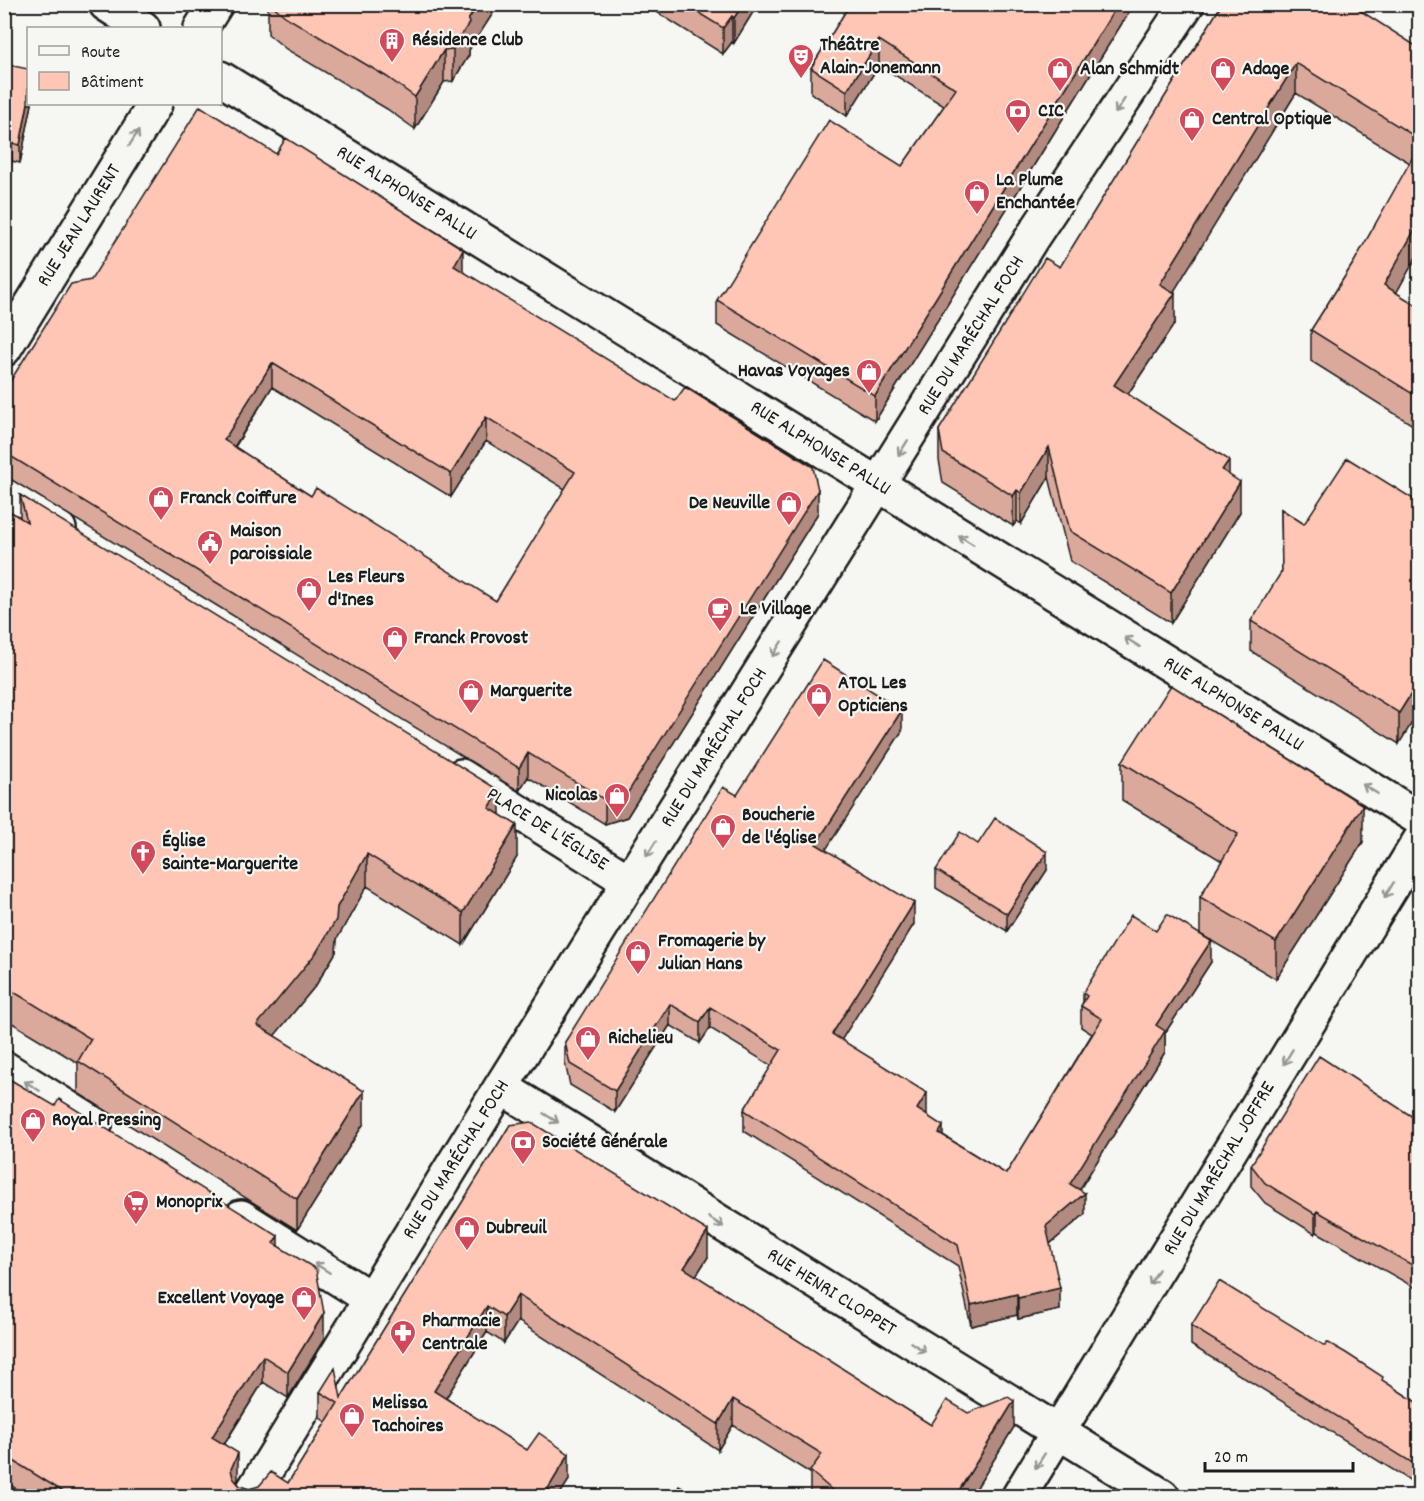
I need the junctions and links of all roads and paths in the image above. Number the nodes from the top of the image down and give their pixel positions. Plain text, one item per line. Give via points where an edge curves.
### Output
1 (106, 4) edge
2 (216, 4) edge
3 (1187, 4) edge
4 (141, 27) edge
5 (202, 27) edge
6 (222, 79) edge
7 (154, 105) edge
8 (4, 349) edge
9 (879, 486) junction
10 (4, 495) edge
11 (86, 545) edge
12 (433, 759) edge
13 (1419, 819) edge
14 (1419, 840) edge
15 (630, 882) junction
16 (4, 1068) edge
17 (501, 1088) junction
18 (116, 1138) edge
19 (216, 1201) edge
20 (371, 1299) junction
21 (1059, 1434) junction
22 (250, 1497) edge
23 (1018, 1497) edge
24 (1162, 1497) edge

1 - 4 street
2 - 5 street
3 -> 9 street, RUE DU MARÉCHAL FOCH via 1033,236
6 - 9 street, RUE ALPHONSE PALLU
8 -> 7 street, RUE JEAN LAURENT
13 -> 9 street, RUE ALPHONSE PALLU
9 -> 15 street, RUE DU MARÉCHAL FOCH
10 - 11 street
12 - 15 street, PLACE DE L'ÉGLISE
14 -> 21 street, RUE DU MARÉCHAL JOFFRE
15 - 17 street, RUE DU MARÉCHAL FOCH
18 -> 16 street
17 - 20 street, RUE DU MARÉCHAL FOCH
17 -> 21 street, RUE HENRI CLOPPET
20 -> 19 street
20 - 22 street, RUE DU MARÉCHAL FOCH
21 -> 23 street, RUE DU MARÉCHAL JOFFRE
21 - 24 street, RUE HENRI CLOPPET

